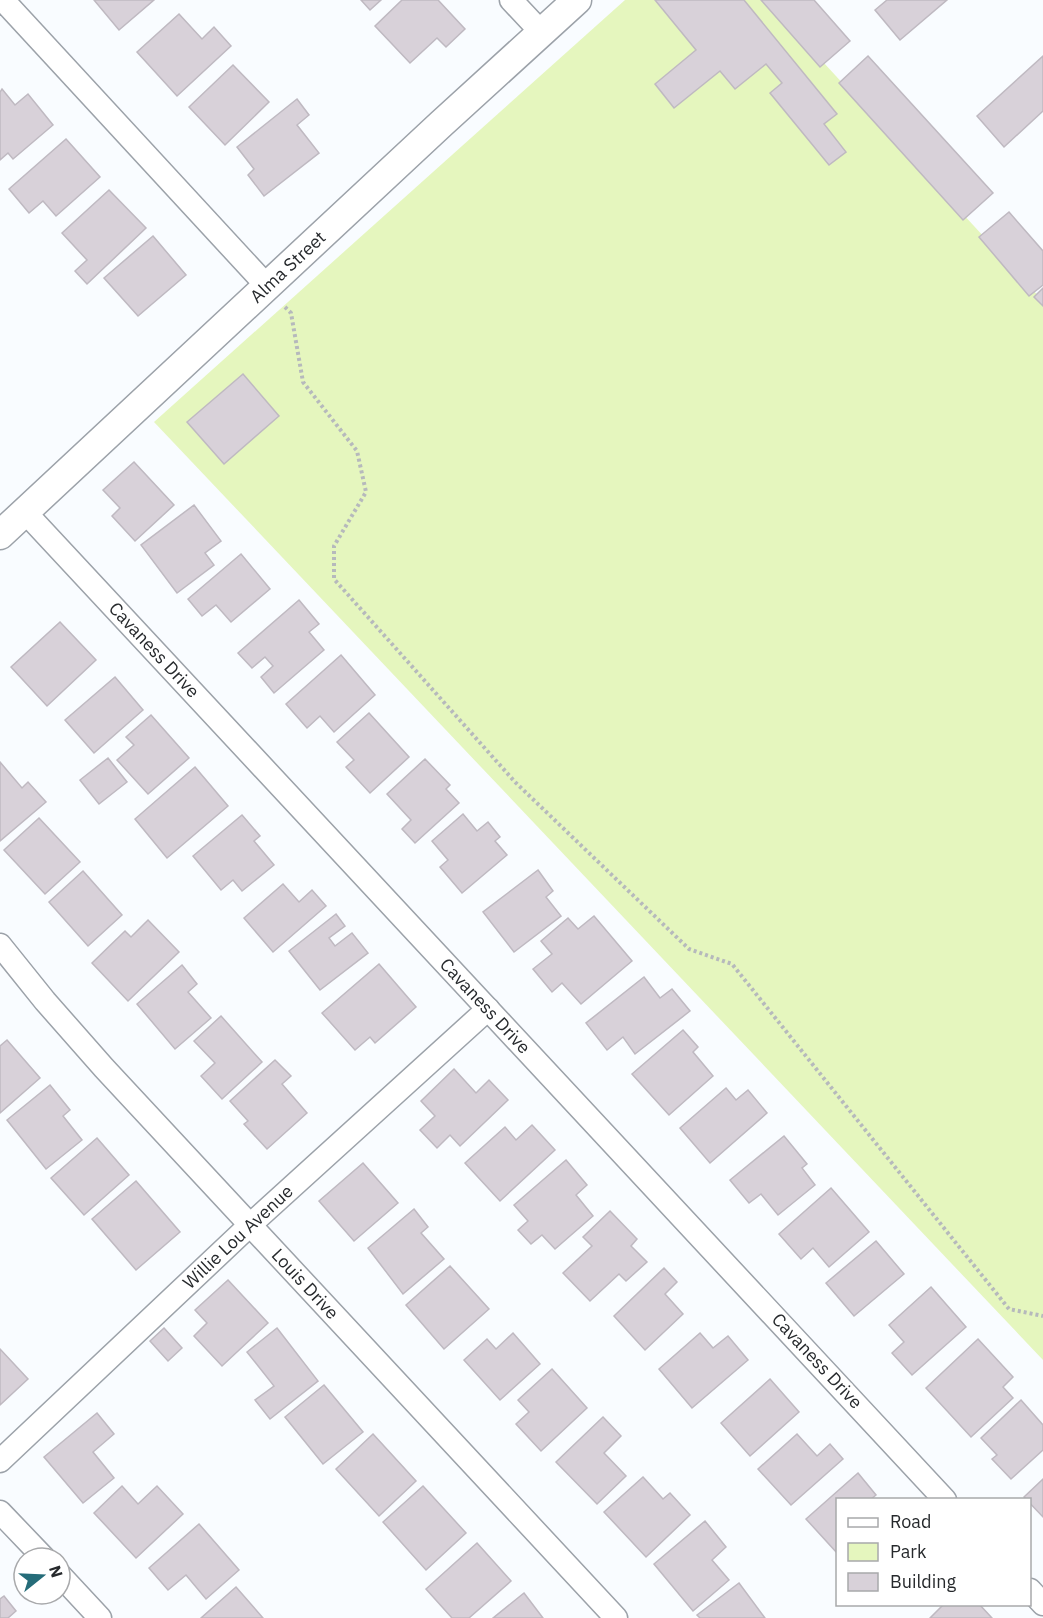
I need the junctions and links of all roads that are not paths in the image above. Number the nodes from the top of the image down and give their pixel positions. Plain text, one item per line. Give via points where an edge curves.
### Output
1 (3, 0) edge
2 (511, 0) edge
3 (577, 0) edge
4 (542, 33) junction
5 (267, 286) junction
6 (25, 512) junction
7 (0, 535) edge
8 (0, 945) edge
9 (484, 1013) junction
10 (250, 1225) junction
11 (0, 1461) edge
12 (943, 1498) edge
13 (0, 1512) edge
14 (33, 1546) edge
15 (72, 1588) edge
16 (1031, 1592) edge
17 (1043, 1604) edge
18 (100, 1618) edge
19 (616, 1618) edge

1 - 5 street
2 - 4 street
3 - 4 street, Alma Street
4 - 5 street, Alma Street
5 - 6 street, Alma Street
6 - 7 street, Alma Street
6 - 9 street, Cavaness Drive
8 - 10 street, Louis Drive via 96,1060
9 - 10 street, Willie Lou Avenue
9 - 12 street, Cavaness Drive
10 - 11 street, Willie Lou Avenue
10 - 19 street, Louis Drive
13 - 14 street
15 - 18 street
16 - 17 street

